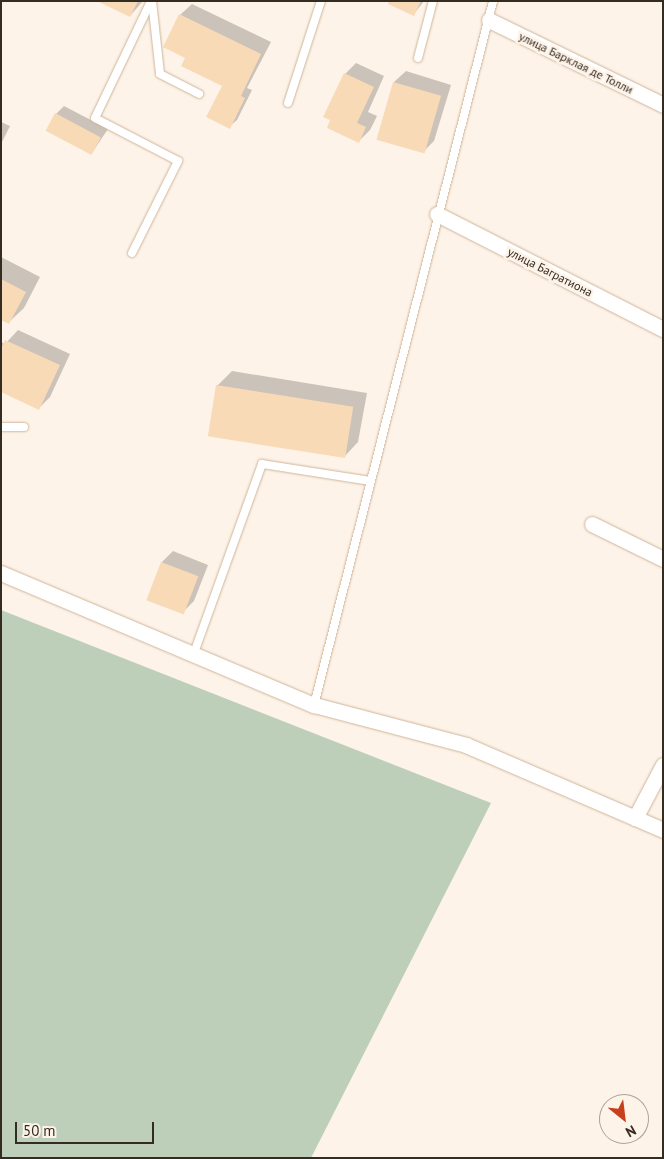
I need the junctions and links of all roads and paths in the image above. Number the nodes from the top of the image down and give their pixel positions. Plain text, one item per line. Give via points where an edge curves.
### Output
1 (151, 1) edge
2 (321, 1) edge
3 (433, 1) edge
4 (494, 1) edge
5 (489, 20) junction
6 (418, 58) dead end
7 (199, 94) dead end
8 (288, 103) dead end
9 (663, 106) edge
10 (437, 214) junction
11 (132, 254) dead end
12 (663, 329) edge
13 (1, 427) edge
14 (24, 427) dead end
15 (370, 481) junction
16 (592, 524) dead end
17 (663, 559) edge
18 (1, 573) edge
19 (194, 653) junction
20 (314, 705) junction
21 (663, 766) edge
22 (635, 818) junction
23 (663, 830) edge

1 - 7 lane via 160,74
1 - 11 lane via 94,118 178,161
2 - 8 lane
3 - 6 lane
4 - 5 lane
5 - 9 street, улица Барклая де Толли
5 - 10 lane
10 - 12 street, улица Багратиона
10 - 15 lane
13 - 14 lane
15 - 19 lane via 262,464
15 - 20 lane
16 - 17 street
18 - 19 street
19 - 20 street
20 - 22 street via 466,745
21 - 22 street
22 - 23 street

